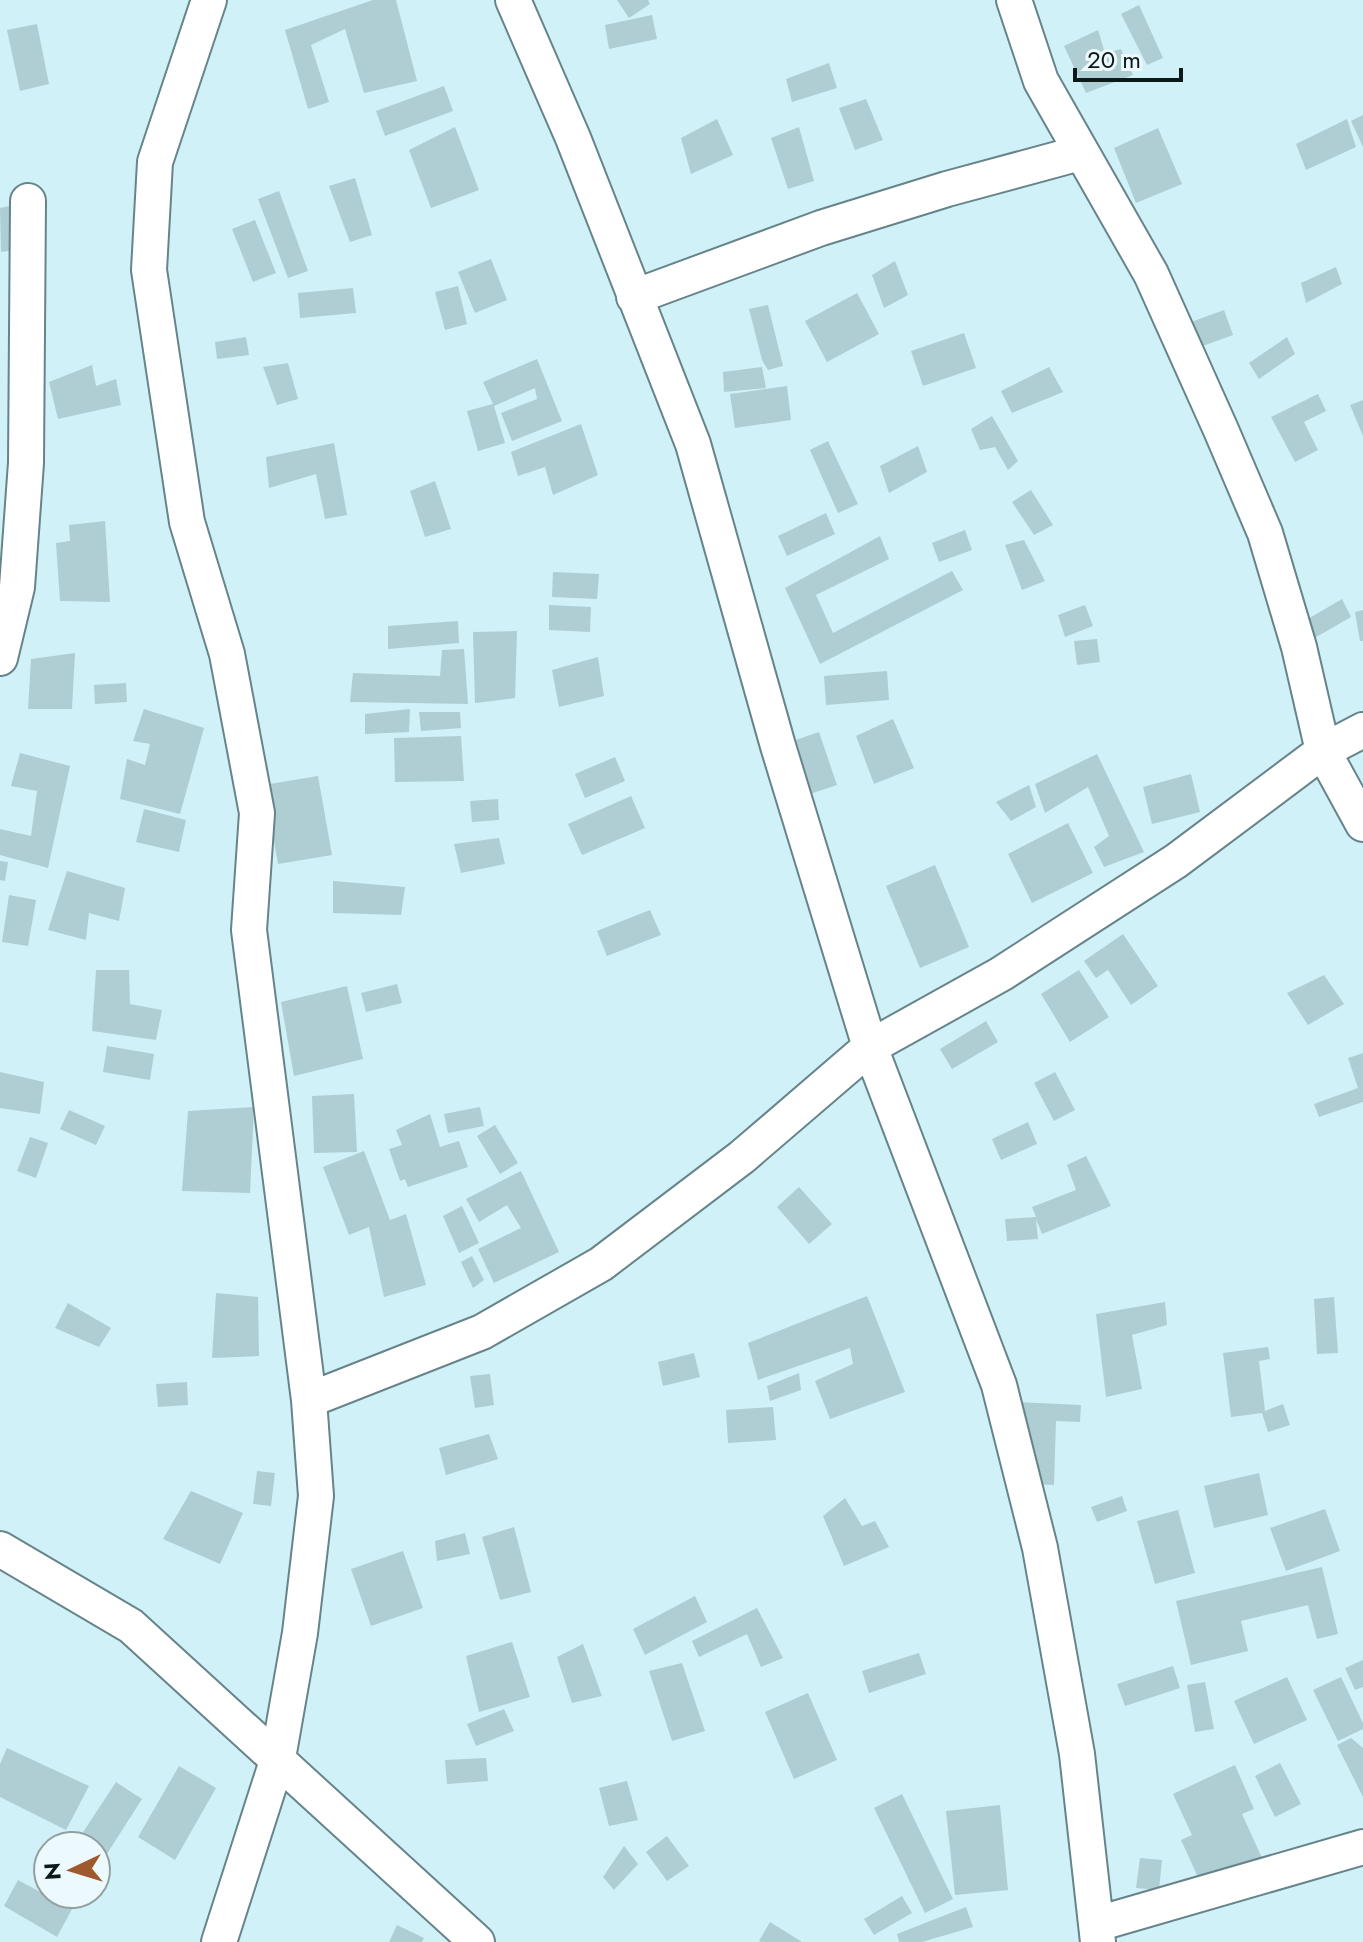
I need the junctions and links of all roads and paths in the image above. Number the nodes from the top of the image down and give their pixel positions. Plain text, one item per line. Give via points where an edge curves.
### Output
1 (209, 0) edge
2 (513, 0) edge
3 (1014, 0) edge
4 (1080, 153) junction
5 (28, 201) dead end
6 (634, 297) junction
7 (0, 658) edge
8 (1363, 730) edge
9 (1323, 751) junction
10 (1363, 824) edge
11 (870, 1047) junction
12 (309, 1400) junction
13 (0, 1549) edge
14 (278, 1758) junction
15 (1363, 1847) edge
16 (1098, 1933) edge
17 (219, 1942) edge
18 (477, 1942) edge

1 - 12 street via 155,162 149,270 187,522 227,654 257,813 249,930
2 - 6 street
3 - 4 street via 1041,81
4 - 6 street via 821,228
4 - 9 street via 1151,274 1265,533
5 - 7 street via 26,463 17,587
6 - 11 street via 693,444
8 - 9 street
9 - 10 street
9 - 11 street via 1176,861 1001,974
11 - 12 street via 742,1157 601,1264 482,1332
11 - 16 street via 999,1385 1042,1563 1077,1754
12 - 14 street via 316,1496
13 - 14 street via 131,1626
14 - 17 street
14 - 18 street
15 - 16 street

